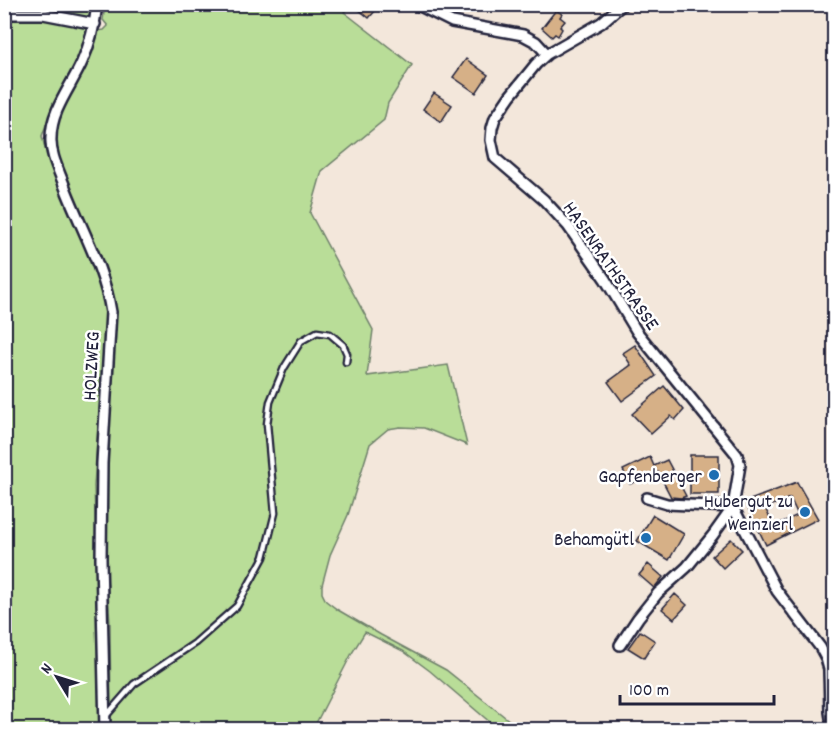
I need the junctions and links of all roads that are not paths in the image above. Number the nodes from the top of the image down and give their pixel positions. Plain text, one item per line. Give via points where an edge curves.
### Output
1 (98, 4) edge
2 (416, 4) edge
3 (623, 4) edge
4 (4, 14) edge
5 (95, 24) junction
6 (547, 54) junction
7 (346, 362) dead end
8 (647, 498) dead end
9 (733, 507) junction
10 (620, 645) dead end
11 (106, 716) junction
12 (105, 729) edge
13 (833, 729) edge

1 - 5 street
2 - 6 street via 452,21 523,35
3 - 6 street, HASENRATHSTRASSE via 601,23
4 - 5 street via 43,14
5 - 11 street, HOLZWEG via 82,63 55,116 51,139 54,157 107,288 111,312 102,463
6 - 9 street, HASENRATHSTRASSE via 495,118 491,140 495,158 568,226 637,332 737,455 740,465
7 - 11 lane via 343,345 330,334 317,332 301,341 270,402 267,424 275,513 264,557 237,606 195,643 134,684
8 - 9 street via 667,504
9 - 10 street, HASENRATHSTRASSE via 687,567 658,593
9 - 13 street via 777,591 826,658
11 - 12 street, HOLZWEG

